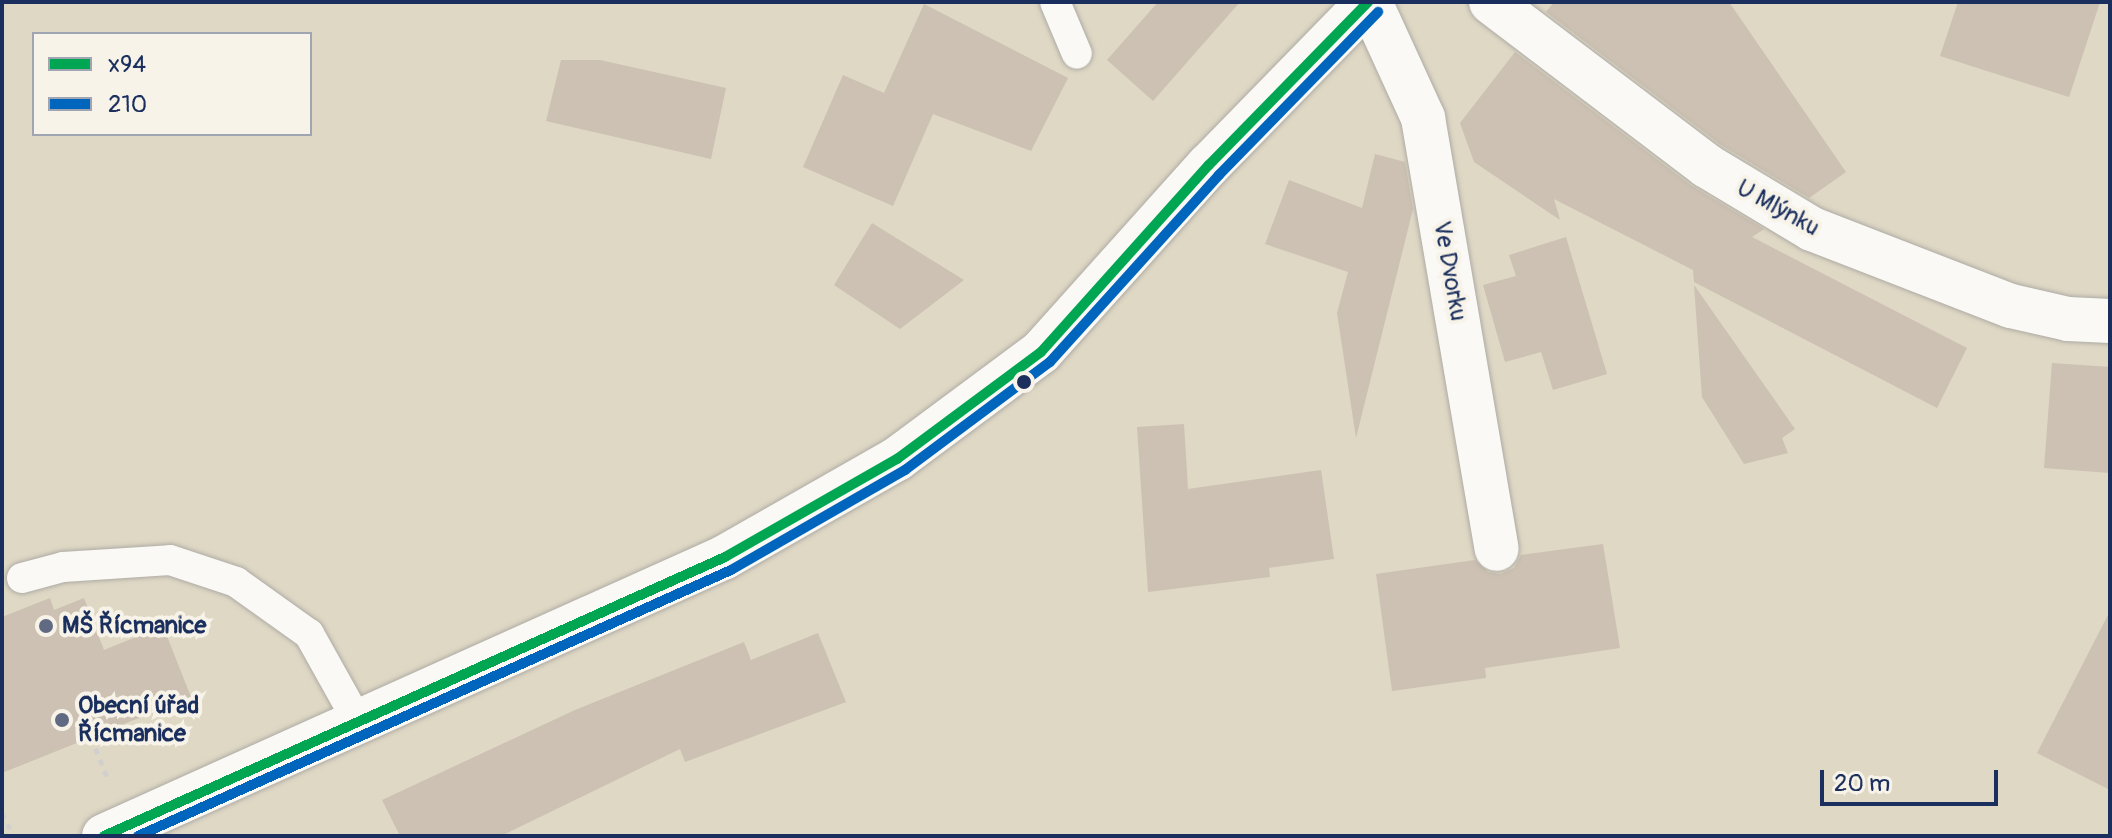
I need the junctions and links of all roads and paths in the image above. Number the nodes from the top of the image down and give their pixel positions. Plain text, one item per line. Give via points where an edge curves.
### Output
1 (1055, 2) edge
2 (1369, 2) edge
3 (1491, 2) edge
4 (1077, 54) dead end
5 (2110, 321) edge
6 (1497, 549) dead end
7 (22, 578) dead end
8 (357, 720) junction
9 (91, 737) dead end
10 (107, 775) dead end
11 (2, 813) edge
12 (13, 836) edge
13 (104, 836) edge

1 - 4 lane
2 - 6 main road, Ve Dvorku via 1423,118
2 - 8 main road via 1209,165 1041,352 897,459 725,557
3 - 5 main road, U Mlýnku via 1707,166 1812,229 2011,306 2068,319
7 - 8 lane via 63,567 170,560 236,582 309,634
8 - 13 main road
9 - 10 path
11 - 12 path

